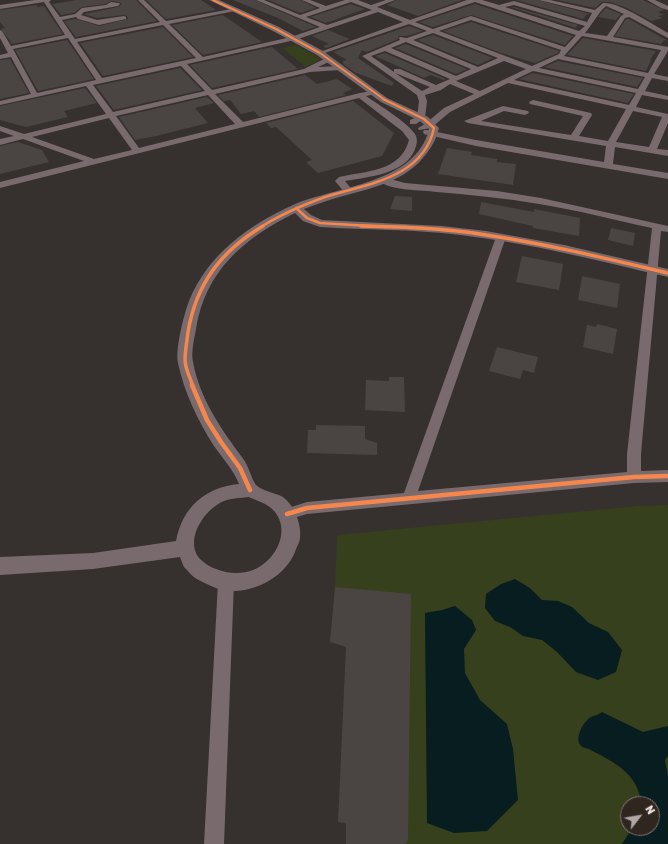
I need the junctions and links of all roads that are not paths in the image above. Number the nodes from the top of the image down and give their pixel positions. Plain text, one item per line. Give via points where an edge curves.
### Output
1 (45, 0) edge
2 (48, 0) edge
3 (141, 0) edge
4 (213, 0) edge
5 (259, 0) edge
6 (305, 0) edge
7 (351, 0) edge
8 (392, 0) edge
9 (473, 0) edge
10 (476, 0) edge
11 (542, 0) edge
12 (650, 0) edge
13 (603, 2) edge
14 (108, 6) dead end
15 (0, 7) edge
16 (326, 8) junction
17 (499, 8) junction
18 (666, 8) edge
19 (235, 9) junction
20 (372, 10) junction
21 (596, 12) junction
22 (515, 13) junction
23 (629, 14) junction
24 (77, 15) junction
25 (299, 17) junction
26 (58, 19) junction
27 (97, 22) dead end
28 (411, 22) junction
29 (163, 23) junction
30 (493, 25) junction
31 (588, 25) junction
32 (399, 26) junction
33 (325, 28) junction
34 (432, 30) junction
35 (386, 31) junction
36 (0, 32) edge
37 (558, 32) junction
38 (581, 34) junction
39 (668, 36) edge
40 (71, 38) junction
41 (293, 38) junction
42 (609, 38) junction
43 (406, 40) junction
44 (540, 41) junction
45 (348, 44) junction
46 (385, 48) junction
47 (666, 49) edge
48 (567, 50) junction
49 (11, 51) junction
50 (320, 53) junction
51 (370, 54) junction
52 (0, 57) edge
53 (558, 57) junction
54 (504, 58) junction
55 (201, 59) junction
56 (328, 59) junction
57 (182, 63) junction
58 (340, 68) junction
59 (386, 68) junction
60 (532, 68) junction
61 (479, 70) junction
62 (306, 71) junction
63 (649, 75) junction
64 (668, 79) edge
65 (454, 80) junction
66 (100, 81) junction
67 (507, 81) junction
68 (88, 84) junction
69 (438, 88) junction
70 (541, 89) junction
71 (210, 92) junction
72 (373, 92) junction
73 (640, 92) junction
74 (421, 94) junction
75 (480, 94) junction
76 (35, 95) junction
77 (360, 95) junction
78 (668, 98) edge
79 (596, 101) junction
80 (533, 102) junction
81 (0, 103) edge
82 (631, 108) junction
83 (525, 113) junction
84 (110, 115) junction
85 (588, 115) junction
86 (667, 116) edge
87 (417, 120) junction
88 (241, 125) junction
89 (0, 128) edge
90 (515, 128) junction
91 (429, 131) junction
92 (23, 137) junction
93 (574, 137) junction
94 (0, 142) edge
95 (611, 143) junction
96 (652, 150) junction
97 (137, 151) junction
98 (667, 151) edge
99 (94, 162) junction
100 (608, 166) junction
101 (668, 176) edge
102 (383, 180) junction
103 (0, 185) edge
104 (348, 191) junction
105 (296, 208) junction
106 (662, 228) edge
107 (501, 237) junction
108 (653, 270) junction
109 (668, 273) edge
110 (668, 476) edge
111 (634, 477) junction
112 (250, 490) junction
113 (409, 498) junction
114 (287, 514) junction
115 (186, 548) junction
116 (0, 566) edge
117 (226, 582) junction
118 (214, 844) edge

1 - 2 street
1 - 15 street
1 - 26 street
3 - 29 street
4 - 19 street
5 - 25 street
6 - 16 street
7 - 16 street
7 - 20 street
8 - 20 street
9 - 28 street
10 - 17 street
11 - 21 street
12 - 18 street
13 - 21 street
13 - 23 street
14 - 24 street via 82,10
16 - 25 street
17 - 22 street
17 - 31 street via 512,3
19 - 29 street
19 - 41 street
20 - 28 street
20 - 32 street via 383,20
20 - 33 street
21 - 31 street
22 - 30 street
22 - 37 street
23 - 39 street
23 - 42 street via 623,17
24 - 26 street
24 - 27 street
25 - 33 street
26 - 40 street
28 - 32 street
28 - 34 street
29 - 40 street
29 - 55 street
30 - 34 street via 471,18
30 - 44 street
31 - 38 street
32 - 35 street
33 - 41 street
34 - 43 street
34 - 54 street
35 - 43 street
35 - 45 street
36 - 49 street
37 - 38 street
37 - 44 street
38 - 42 street
38 - 48 street
40 - 49 street
40 - 66 street
41 - 50 street
41 - 55 street
42 - 47 street
43 - 46 street
43 - 61 street
44 - 48 street
45 - 50 street
45 - 51 street
46 - 51 street
46 - 65 street
47 - 63 street
48 - 53 street
49 - 52 street
49 - 76 street
50 - 56 street
51 - 59 street via 367,57
53 - 60 street
53 - 63 street
54 - 60 street
54 - 61 street
55 - 57 street
56 - 58 street
56 - 62 street
57 - 66 street
57 - 71 street
58 - 62 street
58 - 72 street
59 - 69 street
59 - 74 street
60 - 67 street
60 - 73 street
61 - 65 street
62 - 71 street
63 - 64 street
63 - 73 street
65 - 69 street
65 - 75 street
66 - 68 street
67 - 70 street
67 - 75 street
68 - 76 street
68 - 84 street
69 - 74 street
70 - 79 street
70 - 80 street
71 - 84 street
71 - 88 street
72 - 77 street
72 - 87 street
73 - 78 street
73 - 82 street
74 - 87 street via 423,101
75 - 91 street via 447,110
76 - 81 street
77 - 88 street
77 - 104 street via 411,134 413,140 407,157 397,164 342,179 341,184
79 - 82 street
79 - 85 street
80 - 83 street
80 - 85 street
82 - 86 street
82 - 95 street
83 - 90 street
83 - 90 street via 503,108 482,118 468,121
84 - 92 street
84 - 97 street
85 - 93 street
86 - 96 street
87 - 91 street
88 - 97 street
89 - 92 street
90 - 93 street
91 - 100 street via 469,142
91 - 102 street via 418,159 407,169
92 - 94 street
92 - 99 street
93 - 95 street
95 - 96 street
95 - 100 street
96 - 98 street
97 - 99 street
99 - 103 street
100 - 101 street
102 - 104 street
102 - 106 street via 405,186 496,194 541,201
104 - 105 street
105 - 107 street via 307,218 320,223 409,226
105 - 112 street via 277,216 247,235 225,254 210,272 196,297 188,323 186,361 195,395 215,433 241,469
106 - 108 street
107 - 108 street
107 - 113 street
108 - 109 street
108 - 111 street via 634,454
110 - 111 street
111 - 113 street
112 - 114 street via 265,494 278,502
112 - 115 street via 222,494 202,505 186,532
113 - 114 street via 307,508
114 - 117 street via 291,527 291,542 285,556 274,568 260,577 243,582
115 - 116 street via 93,562
115 - 117 street via 199,571
117 - 118 street

